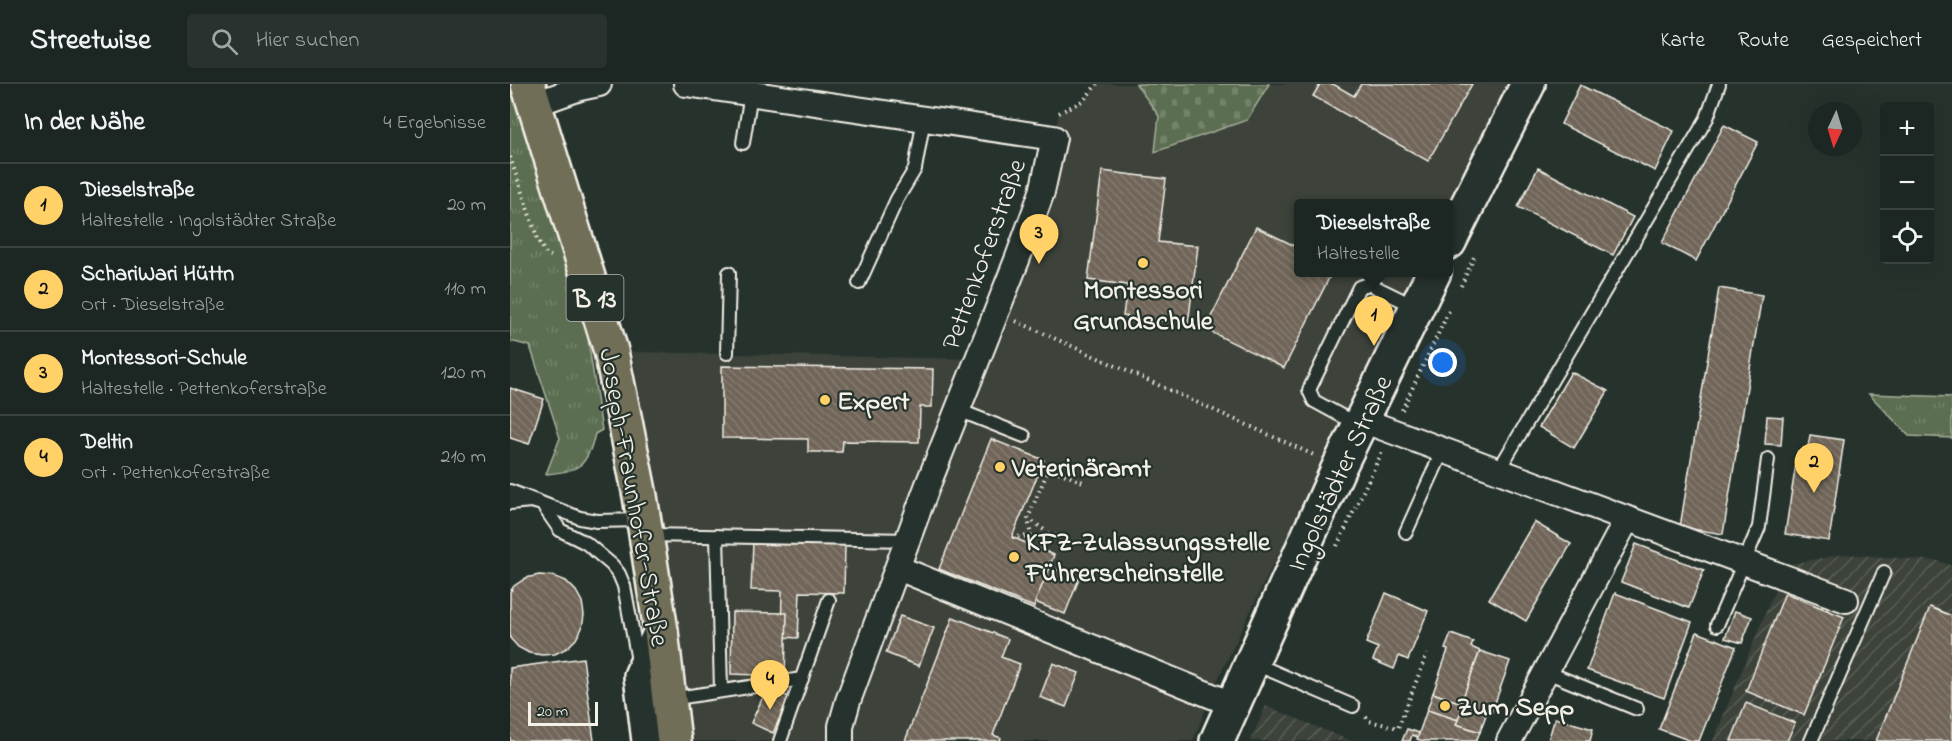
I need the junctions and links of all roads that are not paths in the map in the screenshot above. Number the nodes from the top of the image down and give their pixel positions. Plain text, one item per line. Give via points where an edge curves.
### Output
1 (599, 84) edge
2 (693, 84) edge
3 (1528, 84) edge
4 (1719, 84) edge
5 (751, 93) junction
6 (532, 94) edge
7 (924, 118) junction
8 (743, 143) dead end
9 (1453, 234) edge
10 (729, 273) dead end
11 (1432, 277) edge
12 (859, 283) dead end
13 (1416, 308) junction
14 (727, 353) dead end
15 (957, 410) junction
16 (1360, 423) junction
17 (1024, 436) dead end
18 (1443, 450) junction
19 (1768, 459) dead end
20 (1498, 471) junction
21 (510, 491) edge
22 (510, 503) edge
23 (543, 504) junction
24 (1627, 519) junction
25 (645, 527) junction
26 (1406, 532) dead end
27 (717, 536) junction
28 (908, 540) junction
29 (1744, 562) junction
30 (898, 568) junction
31 (1884, 572) dead end
32 (829, 600) dead end
33 (1857, 605) junction
34 (1717, 625) dead end
35 (661, 631) junction
36 (1252, 663) junction
37 (1545, 671) junction
38 (641, 676) junction
39 (802, 679) junction
40 (721, 690) junction
41 (669, 699) junction
42 (1234, 705) junction
43 (1353, 706) road end
44 (1637, 709) dead end
45 (649, 741) edge
46 (667, 741) edge
47 (674, 741) edge
48 (780, 741) edge
49 (841, 741) edge
50 (1217, 741) edge
51 (1509, 741) edge
52 (1811, 741) edge

1 - 6 street
2 - 5 street, Pettenkoferstraße
3 - 9 street
4 - 20 lane via 1707,118
5 - 7 street, Pettenkoferstraße
5 - 8 lane
6 - 25 main road, Joseph-Fraunhofer-Straße / B 13 via 611,351
7 - 12 lane via 915,169
7 - 15 street, Pettenkoferstraße via 1054,138 1042,192
10 - 14 lane
11 - 13 street, Ingolstädter Straße
13 - 16 street, Ingolstädter Straße
13 - 16 lane via 1370,284 1359,287 1308,390 1314,401
15 - 17 lane
15 - 28 street, Pettenkoferstraße
16 - 18 street
16 - 36 street, Ingolstädter Straße
18 - 20 street
18 - 26 lane
19 - 29 lane via 1759,527
20 - 24 street
21 - 23 lane
22 - 23 lane
23 - 25 lane via 580,518
23 - 38 lane via 560,531 586,543 619,574
24 - 29 street
24 - 37 street
25 - 27 lane
25 - 35 main road, Joseph-Fraunhofer-Straße / B 13
27 - 28 lane
27 - 40 lane
28 - 30 street, Pettenkoferstraße
29 - 33 street
29 - 34 lane
30 - 42 street
30 - 49 street, Pettenkoferstraße via 848,701
31 - 33 lane
32 - 39 lane
33 - 52 lane
35 - 38 street
35 - 41 main road, Joseph-Fraunhofer-Straße / B 13
36 - 42 street, Ingolstädter Straße
36 - 43 lane
37 - 44 lane
37 - 51 street
38 - 45 street
38 - 46 lane
39 - 40 lane
39 - 48 lane
40 - 41 lane
41 - 47 main road, Joseph-Fraunhofer-Straße / B 13
42 - 50 street, Ingolstädter Straße

